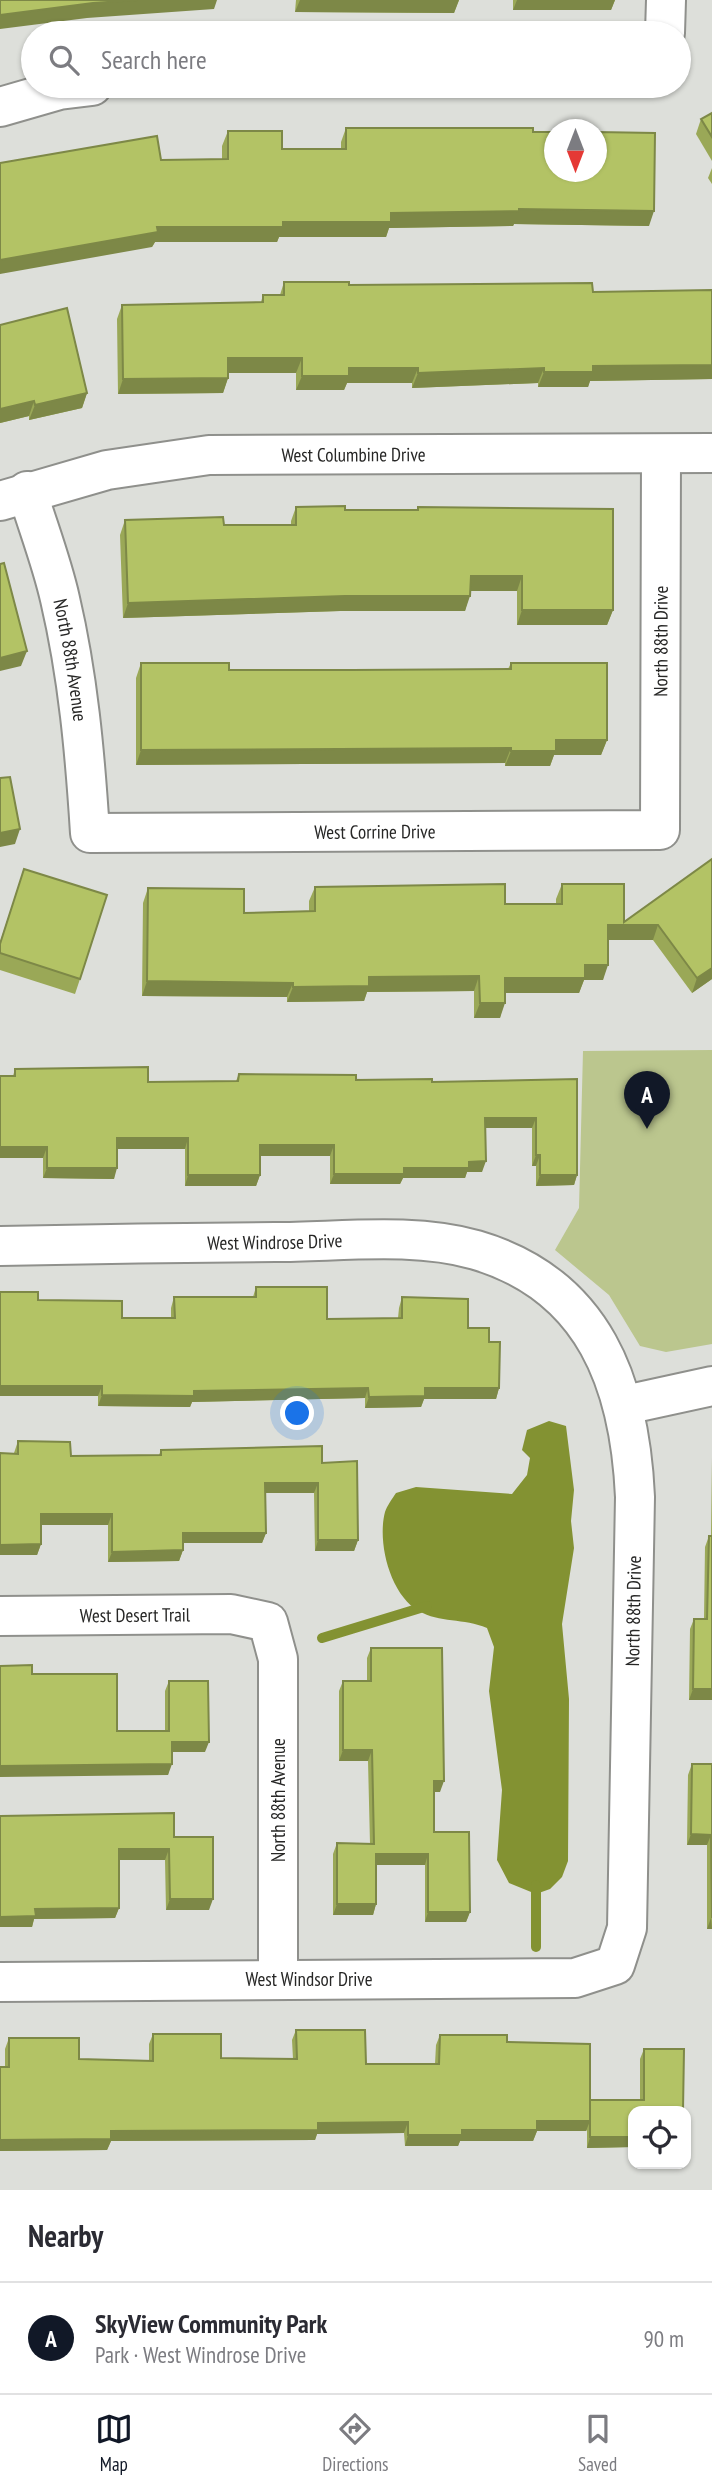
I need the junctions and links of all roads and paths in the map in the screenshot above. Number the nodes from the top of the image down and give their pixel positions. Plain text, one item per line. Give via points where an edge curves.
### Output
1 (666, 0) edge
2 (665, 21) edge
3 (31, 98) edge
4 (0, 107) edge
5 (712, 453) edge
6 (661, 454) junction
7 (13, 496) edge
8 (660, 830) joint
9 (90, 833) joint
10 (0, 1246) edge
11 (542, 1283) joint
12 (712, 1386) edge
13 (625, 1405) junction
14 (0, 1616) edge
15 (268, 1622) joint
16 (615, 1965) joint
17 (278, 1979) junction
18 (0, 1982) edge

1 - 2 street
3 - 4 street
5 - 6 street, West Columbine Drive
6 - 7 street, West Columbine Drive via 209,455 107,470
6 - 8 street, North 88th Drive
7 - 9 street, North 88th Avenue via 60,596 84,737
8 - 9 street, West Corrine Drive
10 - 11 street, West Windrose Drive via 436,1243 475,1250
11 - 13 street, North 88th Drive via 572,1309 592,1335 611,1366
12 - 13 street
13 - 16 street, North 88th Drive via 635,1497 627,1928
14 - 15 street, West Desert Trail via 231,1614
15 - 17 street, North 88th Avenue via 278,1659
16 - 17 street, West Windsor Drive via 575,1978
17 - 18 street, West Windsor Drive

